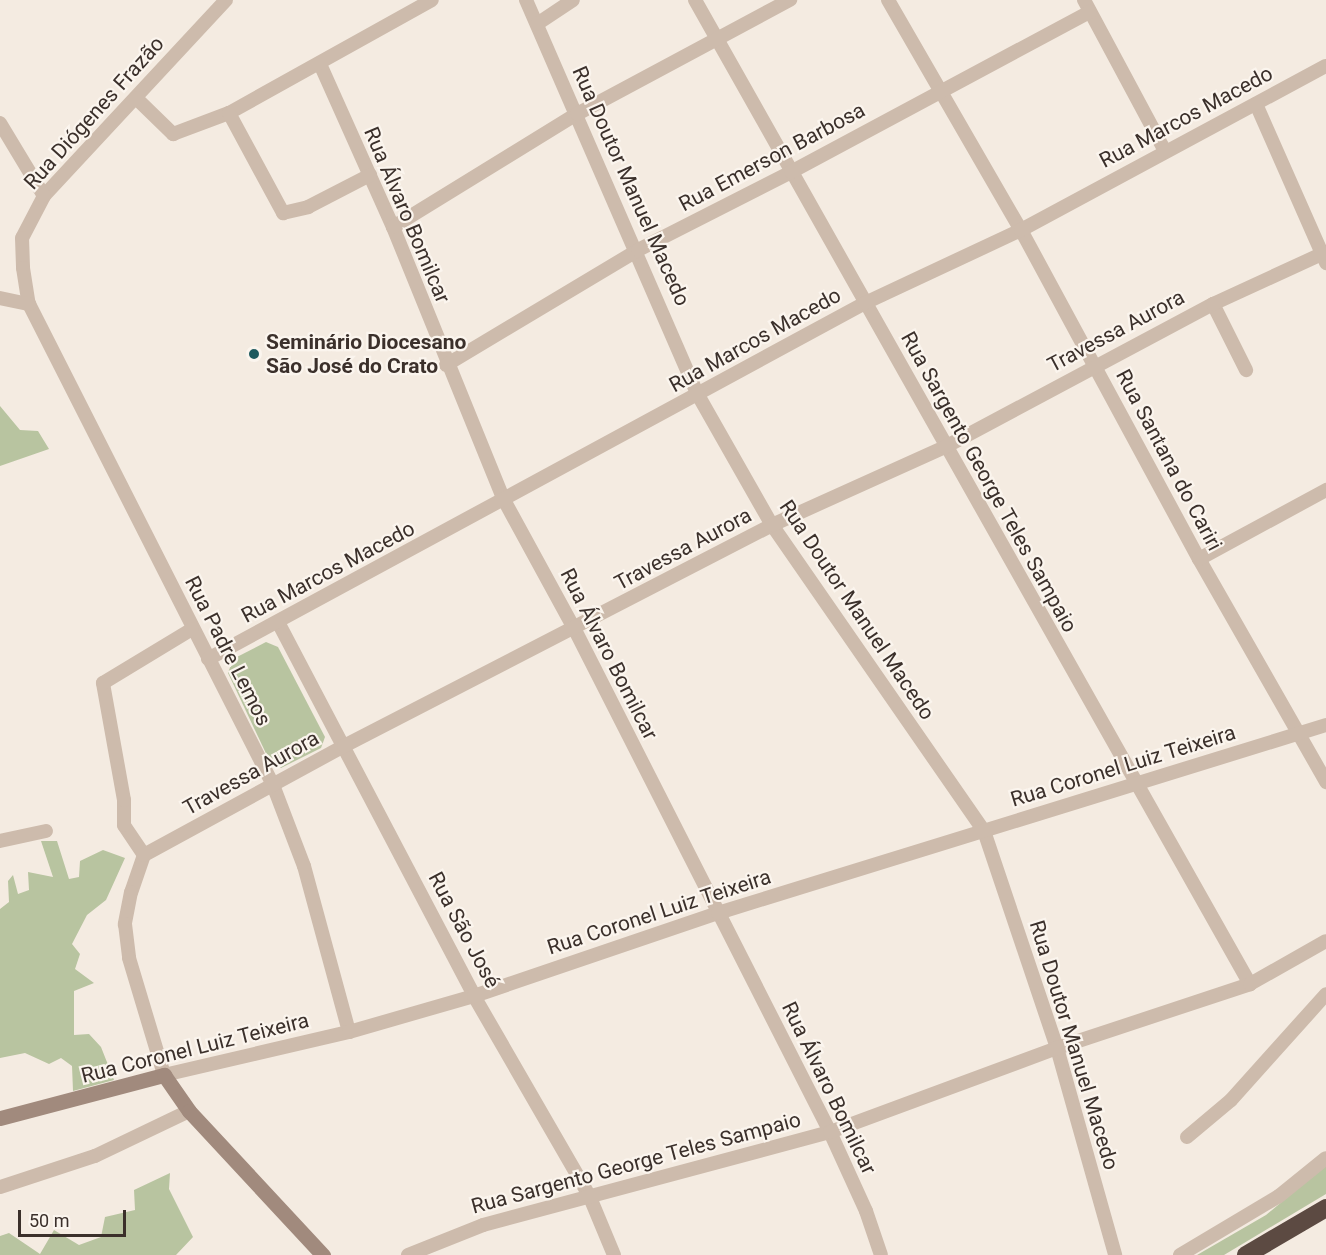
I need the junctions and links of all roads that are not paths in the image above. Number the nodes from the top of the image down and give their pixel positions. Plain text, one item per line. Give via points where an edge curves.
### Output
1 (226, 0) edge
2 (432, 0) edge
3 (526, 0) edge
4 (573, 0) edge
5 (695, 0) edge
6 (790, 0) edge
7 (888, 0) edge
8 (1087, 6) edge
9 (537, 24) junction
10 (716, 40) junction
11 (320, 64) junction
12 (1326, 66) edge
13 (939, 91) junction
14 (136, 98) junction
15 (1256, 104) junction
16 (229, 113) junction
17 (577, 114) junction
18 (0, 123) edge
19 (1165, 151) junction
20 (791, 172) junction
21 (370, 176) junction
22 (44, 196) junction
23 (393, 227) junction
24 (1021, 230) junction
25 (638, 250) junction
26 (1324, 256) edge
27 (0, 298) edge
28 (29, 303) junction
29 (865, 303) junction
30 (1213, 304) junction
31 (446, 365) junction
32 (1095, 366) junction
33 (1246, 370) dead end
34 (698, 396) junction
35 (945, 447) junction
36 (1326, 490) edge
37 (504, 500) junction
38 (772, 525) junction
39 (1199, 559) junction
40 (279, 624) junction
41 (192, 629) junction
42 (575, 630) junction
43 (208, 659) junction
44 (1326, 725) edge
45 (1299, 733) junction
46 (344, 746) junction
47 (1326, 782) edge
48 (273, 785) junction
49 (1135, 785) junction
50 (46, 831) dead end
51 (984, 831) junction
52 (0, 841) edge
53 (144, 855) junction
54 (718, 914) junction
55 (1326, 941) edge
56 (1250, 984) junction
57 (1326, 994) edge
58 (474, 996) junction
59 (349, 1032) junction
60 (1057, 1048) junction
61 (164, 1075) junction
62 (189, 1111) junction
63 (0, 1118) edge
64 (830, 1132) junction
65 (1187, 1137) dead end
66 (1326, 1158) edge
67 (0, 1187) edge
68 (588, 1195) junction
69 (1326, 1208) edge
70 (323, 1255) edge
71 (408, 1255) edge
72 (614, 1255) edge
73 (880, 1255) edge
74 (1115, 1255) edge
75 (1180, 1255) edge
76 (1246, 1255) edge

1 - 14 street, Rua Diógenes Frazão
2 - 11 street
3 - 9 street, Rua Doutor Manuel Macedo
4 - 9 street
5 - 10 street, Rua Sargento George Teles Sampaio
6 - 10 street
7 - 13 street, Rua Santana do Cariri
8 - 13 street, Rua Emerson Barbosa
8 - 19 street
9 - 17 street, Rua Doutor Manuel Macedo
10 - 17 street
10 - 20 street, Rua Sargento George Teles Sampaio
11 - 16 street
11 - 21 street, Rua Álvaro Bomilcar
12 - 15 street, Rua Marcos Macedo
13 - 20 street, Rua Emerson Barbosa
13 - 24 street, Rua Santana do Cariri
14 - 16 street via 173,134
14 - 22 street, Rua Diógenes Frazão
15 - 19 street, Rua Marcos Macedo
15 - 26 street
16 - 21 street via 283,213 293,213
17 - 23 street
17 - 25 street, Rua Doutor Manuel Macedo
18 - 22 street
19 - 24 street, Rua Marcos Macedo
20 - 25 street, Rua Emerson Barbosa
20 - 29 street, Rua Sargento George Teles Sampaio
21 - 23 street, Rua Álvaro Bomilcar
22 - 28 street, Rua Diógenes Frazão via 22,238
23 - 31 street, Rua Álvaro Bomilcar
24 - 29 street, Rua Marcos Macedo
24 - 32 street, Rua Santana do Cariri
25 - 31 street, Rua Emerson Barbosa
25 - 34 street, Rua Doutor Manuel Macedo
26 - 30 street, Travessa Aurora
27 - 28 street
28 - 41 street, Rua Padre Lemos
29 - 34 street, Rua Marcos Macedo
29 - 35 street, Rua Sargento George Teles Sampaio
30 - 32 street, Travessa Aurora
30 - 33 street, Travessa Aurora
31 - 37 street, Rua Álvaro Bomilcar
32 - 35 street, Travessa Aurora
32 - 39 street, Rua Santana do Cariri
34 - 37 street, Rua Marcos Macedo
34 - 38 street, Rua Doutor Manuel Macedo
35 - 38 street, Travessa Aurora
35 - 49 street, Rua Sargento George Teles Sampaio
36 - 39 street
37 - 40 street, Rua Marcos Macedo
37 - 42 street, Rua Álvaro Bomilcar
38 - 42 street, Travessa Aurora
38 - 51 street, Rua Doutor Manuel Macedo
39 - 45 street, Rua Santana do Cariri
40 - 43 street, Rua Marcos Macedo
40 - 46 street, Rua São José
41 - 43 street, Rua Padre Lemos
41 - 53 street via 103,683 124,800 124,825
42 - 46 street, Travessa Aurora
42 - 54 street, Rua Álvaro Bomilcar
43 - 48 street, Rua Padre Lemos
44 - 45 street, Rua Coronel Luiz Teixeira
45 - 47 street, Rua Santana do Cariri
45 - 49 street, Rua Coronel Luiz Teixeira
46 - 48 street, Travessa Aurora
46 - 58 street, Rua São José
48 - 53 street, Travessa Aurora
48 - 59 street, Rua Padre Lemos via 304,866
49 - 51 street, Rua Coronel Luiz Teixeira
49 - 56 street, Rua Sargento George Teles Sampaio
50 - 52 street
51 - 54 street, Rua Coronel Luiz Teixeira
51 - 60 street, Rua Doutor Manuel Macedo
53 - 61 street via 130,892 125,924 129,958
54 - 58 street, Rua Coronel Luiz Teixeira
54 - 64 street, Rua Álvaro Bomilcar
55 - 56 street, Rua Sargento George Teles Sampaio
56 - 60 street, Rua Sargento George Teles Sampaio
57 - 65 street via 1231,1100
58 - 59 street, Rua Coronel Luiz Teixeira
58 - 68 street, Rua São José
59 - 61 street, Rua Coronel Luiz Teixeira
60 - 64 street, Rua Sargento George Teles Sampaio
60 - 74 street, Rua Doutor Manuel Macedo
61 - 62 main road
61 - 63 main road, Rua Coronel Luiz Teixeira
62 - 67 street via 87,1160
62 - 70 main road
64 - 68 street, Rua Sargento George Teles Sampaio
64 - 73 street, Rua Álvaro Bomilcar via 866,1211
66 - 75 street via 1279,1197
68 - 71 street, Rua Sargento George Teles Sampaio via 452,1235
68 - 72 street, Rua São José
69 - 76 highway

